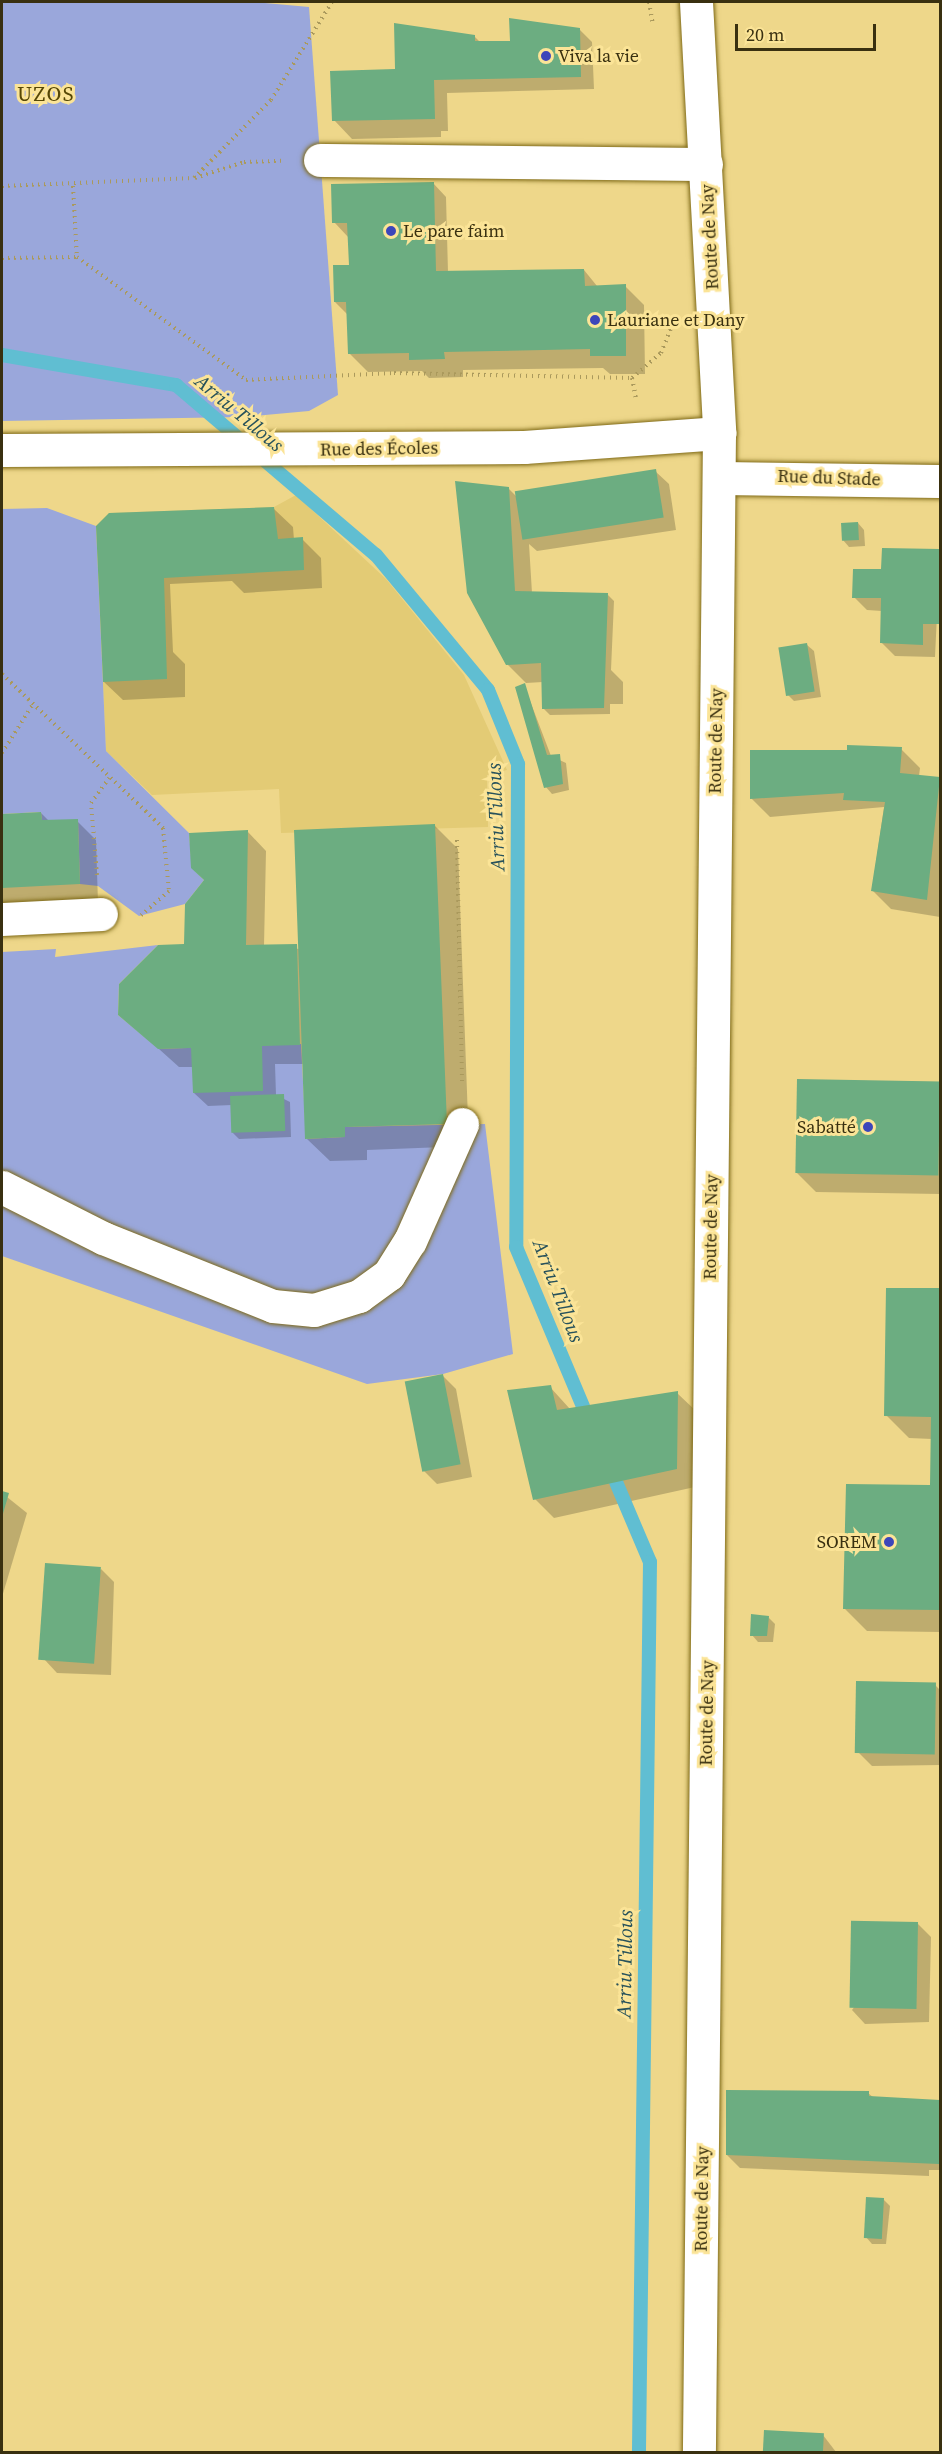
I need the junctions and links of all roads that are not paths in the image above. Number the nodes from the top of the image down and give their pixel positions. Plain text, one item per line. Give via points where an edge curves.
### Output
1 (696, 2) edge
2 (320, 160) road end
3 (706, 164) junction
4 (719, 433) junction
5 (2, 450) edge
6 (719, 478) junction
7 (940, 481) edge
8 (101, 914) road end
9 (2, 919) edge
10 (462, 1124) road end
11 (2, 1188) edge
12 (699, 2452) edge

1 - 3 main road, Route de Nay
2 - 3 main road
3 - 4 main road, Route de Nay
4 - 5 main road, Rue des Écoles via 298,450
4 - 6 main road, Route de Nay
6 - 7 main road, Rue du Stade
6 - 12 main road, Route de Nay
8 - 9 main road
10 - 11 main road via 410,1240 389,1274 359,1296 314,1310 273,1306 103,1238

